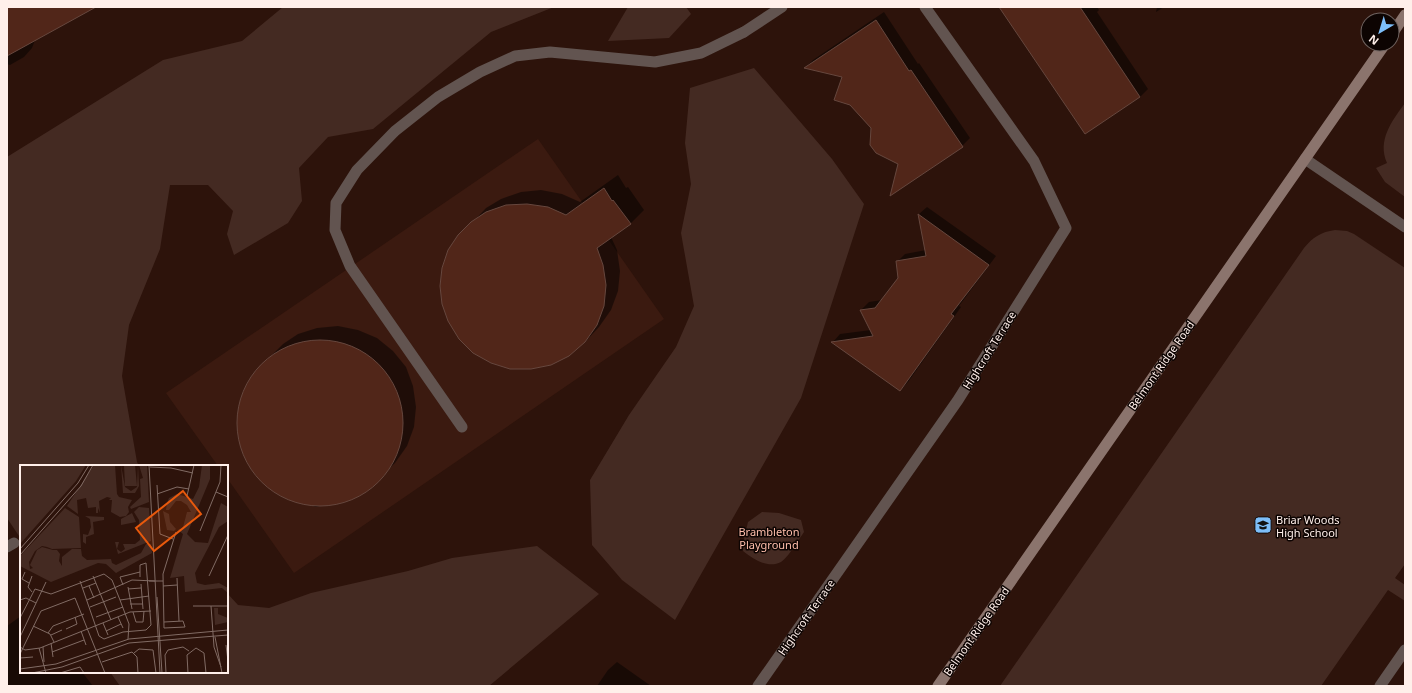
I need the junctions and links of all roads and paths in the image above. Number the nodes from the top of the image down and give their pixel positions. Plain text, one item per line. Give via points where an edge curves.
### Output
1 (782, 7) edge
2 (925, 7) edge
3 (1379, 52) edge
4 (1305, 159) junction
5 (1405, 227) edge
6 (462, 427) dead end
7 (1405, 650) edge
8 (758, 686) edge
9 (938, 686) edge
10 (1380, 686) edge

1 - 6 street via 744,32 701,53 654,62 550,52 515,56 480,72 438,97 395,131 356,170 336,203 335,230 350,266
2 - 8 street, Highcroft Terrace via 1034,161 1066,228 958,400
3 - 4 main road, Belmont Ridge Road
4 - 5 street
4 - 9 main road, Belmont Ridge Road
7 - 10 street

